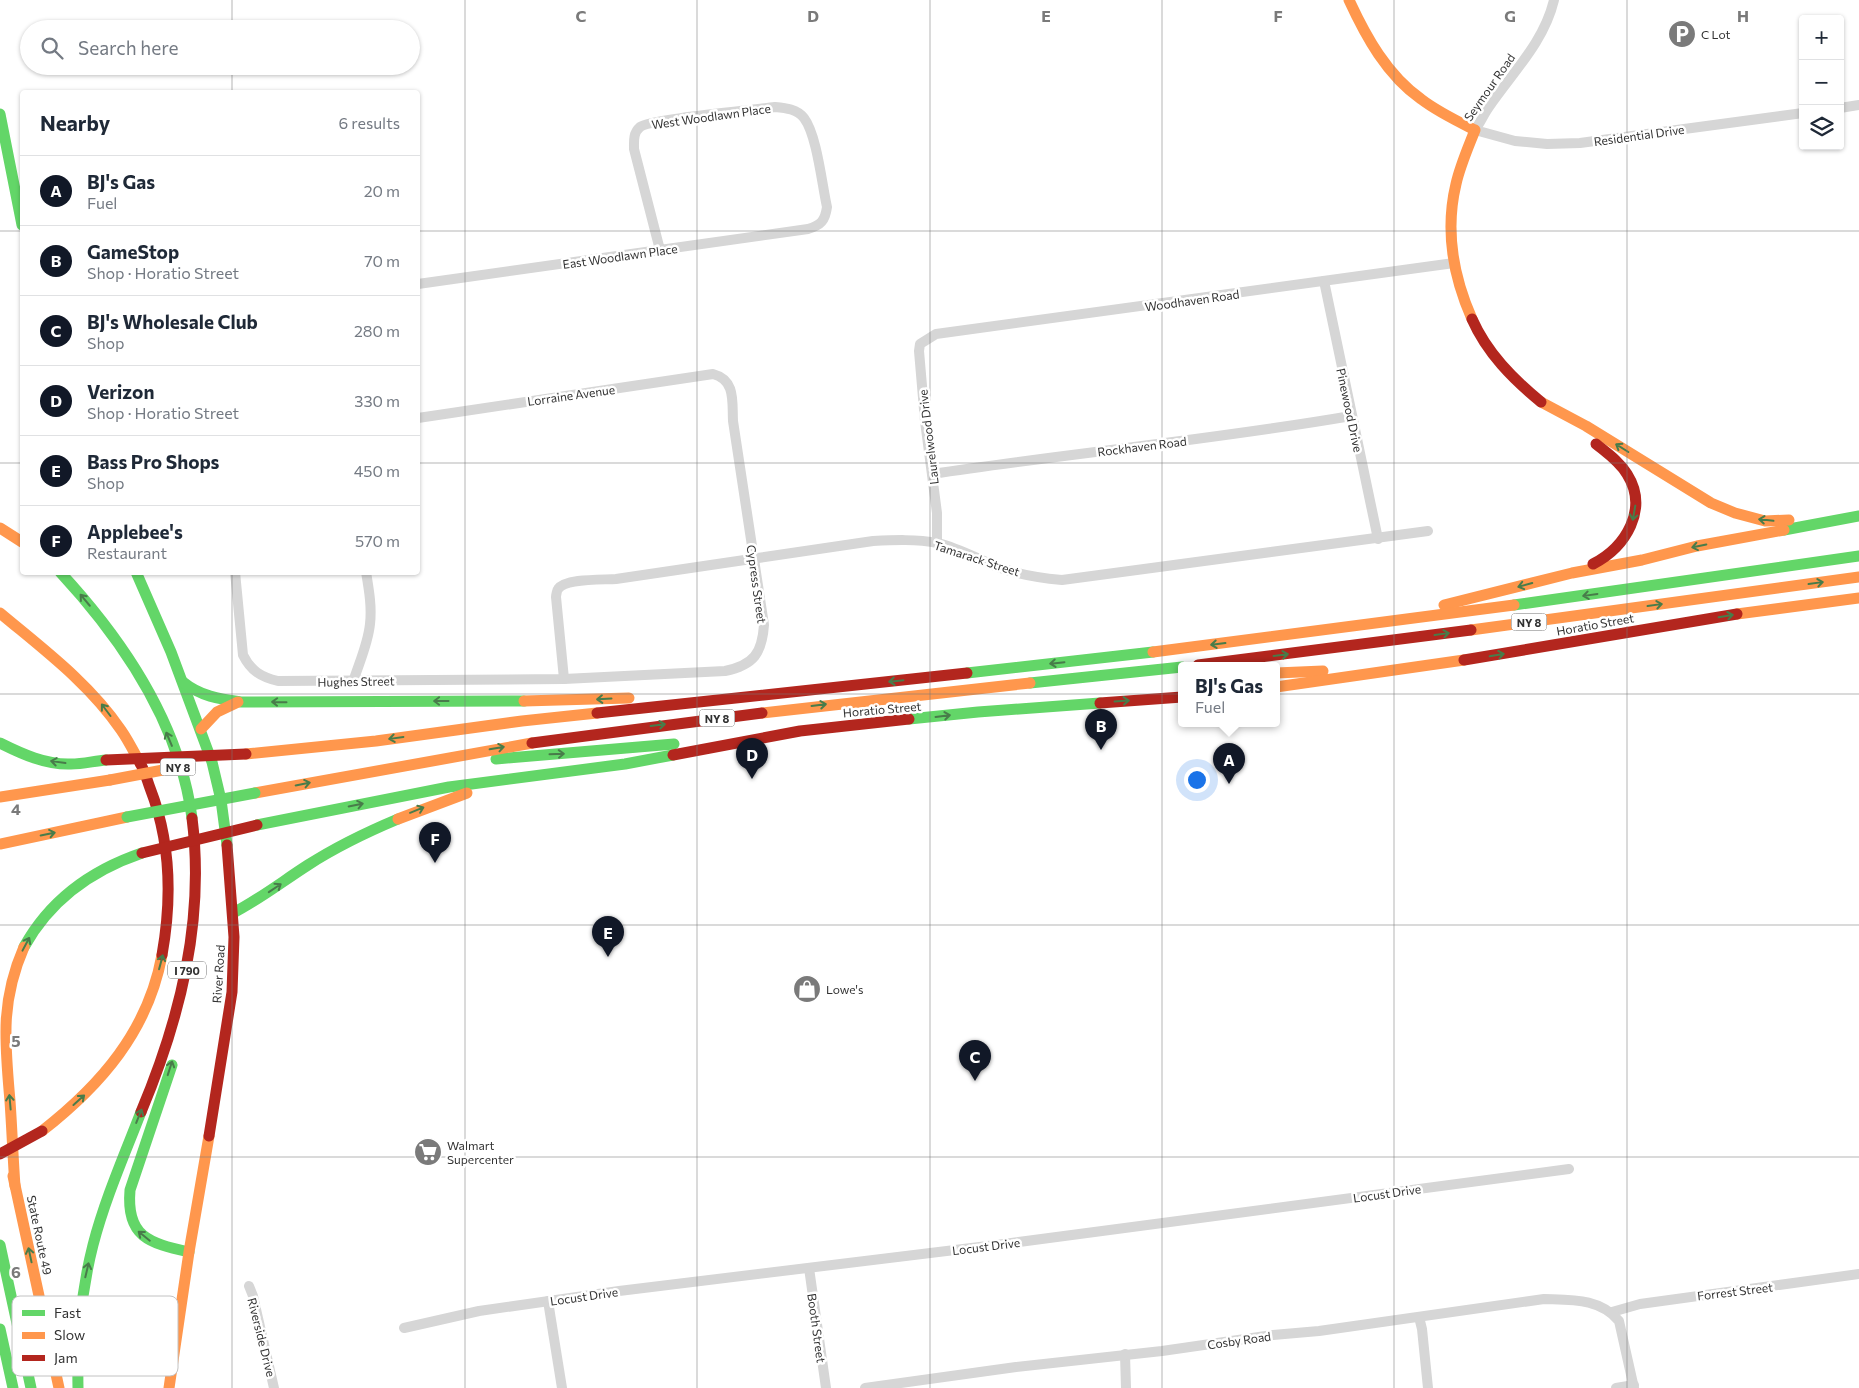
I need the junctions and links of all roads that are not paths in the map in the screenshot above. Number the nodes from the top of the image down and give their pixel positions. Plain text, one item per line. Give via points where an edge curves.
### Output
1 (1349, 0) edge
2 (1554, 0) edge
3 (1859, 105) edge
4 (1844, 107) edge
5 (0, 114) edge
6 (1799, 114) edge
7 (1475, 130) junction
8 (20, 215) edge
9 (821, 224) joint
10 (660, 250) junction
11 (1454, 262) junction
12 (1324, 281) junction
13 (420, 284) edge
14 (930, 336) joint
15 (724, 378) joint
16 (1541, 402) junction
17 (1351, 416) junction
18 (420, 418) edge
19 (932, 474) junction
20 (1859, 516) edge
21 (1832, 520) junction
22 (0, 528) edge
23 (1428, 532) dead end
24 (1378, 539) junction
25 (20, 541) edge
26 (937, 543) junction
27 (1859, 556) edge
28 (754, 558) junction
29 (1572, 573) junction
30 (63, 575) edge
31 (137, 575) edge
32 (235, 575) edge
33 (366, 575) edge
34 (1859, 577) edge
35 (1859, 598) edge
36 (0, 613) edge
37 (1354, 626) junction
38 (1222, 662) edge
39 (1431, 666) junction
40 (1178, 668) edge
41 (1157, 671) junction
42 (1280, 673) edge
43 (1178, 674) edge
44 (564, 679) junction
45 (183, 682) junction
46 (353, 682) junction
47 (1280, 686) edge
48 (740, 697) junction
49 (1178, 697) edge
50 (241, 702) junction
51 (201, 729) junction
52 (756, 739) junction
53 (0, 743) edge
54 (246, 754) junction
55 (421, 762) junction
56 (516, 778) junction
57 (0, 797) edge
58 (0, 844) edge
59 (196, 853) junction
60 (233, 913) junction
61 (191, 998) dead end
62 (184, 1025) dead end
63 (0, 1117) edge
64 (0, 1154) edge
65 (1569, 1169) dead end
66 (15, 1186) junction
67 (0, 1245) edge
68 (189, 1252) junction
69 (809, 1268) junction
70 (1859, 1274) edge
71 (249, 1286) dead end
72 (39, 1296) edge
73 (82, 1296) edge
74 (12, 1300) edge
75 (548, 1301) junction
76 (1612, 1312) junction
77 (1419, 1317) junction
78 (178, 1327) edge
79 (404, 1328) dead end
80 (0, 1329) edge
81 (1125, 1354) junction
82 (1634, 1387) edge
83 (13, 1388) edge
84 (274, 1388) edge
85 (562, 1388) edge
86 (826, 1388) edge
87 (865, 1388) edge
88 (1126, 1388) edge
89 (1428, 1388) edge
90 (1616, 1388) edge

1 - 7 main road via 1374,48 1397,78 1413,93
2 - 7 street, Seymour Road via 1538,39
3 - 4 street
5 - 8 main road
6 - 7 street, Residential Drive via 1580,143 1515,141
7 - 11 main road, Seymour Road via 1453,194 1451,242
9 - 10 street, East Woodlawn Place via 808,229
9 - 10 street, West Woodlawn Place via 827,207 816,153 810,129 798,113 776,107 646,124 634,137 634,145
10 - 13 street, East Woodlawn Place
11 - 12 street, Woodhaven Road
11 - 16 main road, Seymour Road via 1462,297 1480,336 1518,384
12 - 14 street, Woodhaven Road
12 - 17 street, Pinewood Drive
14 - 19 street, Laurelwood Drive via 920,344 919,351
15 - 18 street, Lorraine Avenue via 713,374
15 - 28 street, Cypress Street via 731,393
21 -> 16 main road via 1765,521 1735,513 1711,503
16 -> 29 main road via 1612,456 1626,471 1636,495 1635,512 1624,541 1613,554
17 - 19 street, Rockhaven Road
17 - 24 street, Pinewood Drive
19 - 26 street, Laurelwood Drive
20 - 21 main road
21 -> 29 main road
22 - 25 main road
23 - 24 street, Tamarack Street
24 - 26 street, Tamarack Street via 1062,580 1038,578 1001,568
26 - 28 street, Tamarack Street via 873,541
27 -> 37 main road, NY 8
28 - 44 street, Tamarack Street via 565,584 556,597
28 - 44 street, Cypress Street via 764,625 763,641 751,660 725,671
29 -> 37 main road
59 -> 30 main road, I 790 via 183,777 153,702 134,666 105,624
31 - 45 main road, River Road
32 - 46 street, Hughes Street via 243,655 255,672 278,681
33 - 46 street via 370,624
38 -> 34 main road, NY 8
39 -> 35 main road, Horatio Street via 1725,616
64 -> 36 main road, bridge via 42,1131 89,1092 128,1042 156,982 169,917 170,880 162,825 151,786 122,730 79,680
37 -> 48 main road, NY 8 via 1114,657
39 - 42 main road
39 - 47 main road, Horatio Street
40 - 41 main road, NY 8
41 - 43 main road
55 -> 41 main road, NY 8 via 506,746 758,713
44 - 46 street, Hughes Street
45 - 50 main road via 194,691 216,699
45 - 51 main road, River Road
48 -> 50 main road via 527,702
48 -> 54 main road, NY 8
52 -> 49 main road, Horatio Street via 800,730 978,712
50 - 51 main road via 212,715
51 - 60 main road, River Road via 221,800
55 -> 52 main road via 581,753 718,739
52 - 56 main road, Horatio Street via 587,770
54 -> 53 main road, bridge via 69,764 45,761
54 - 57 main road, NY 8, bridge
58 -> 55 main road, NY 8, bridge
60 -> 56 main road via 316,860 383,824 429,805
66 -> 56 main road, bridge via 4,1050 6,1002 12,976 33,931 47,911 73,887 98,871 142,852 257,825 448,787
59 - 61 main road via 200,932
73 -> 59 main road, I 790 via 106,1200 174,1024 189,954
60 - 68 main road, River Road via 232,992
68 -> 62 main road via 145,1238 137,1230 128,1205 130,1190
63 - 66 main road, State Route 49
65 - 69 street, Locust Drive
72 -> 66 main road, State Route 49
67 - 74 main road
68 - 78 main road, River Road
69 - 75 street, Locust Drive
69 - 86 street, Booth Street
70 - 76 street, Forrest Street via 1640,1304
71 - 84 street, Riverside Drive
75 - 79 street, Locust Drive via 479,1311
75 - 85 street
76 - 77 street, Cosby Road via 1577,1300 1544,1300
76 - 82 street via 1619,1321
77 - 81 street, Cosby Road
77 - 89 street
80 - 83 main road
81 - 87 street, Cosby Road
81 - 88 street
82 - 90 street

